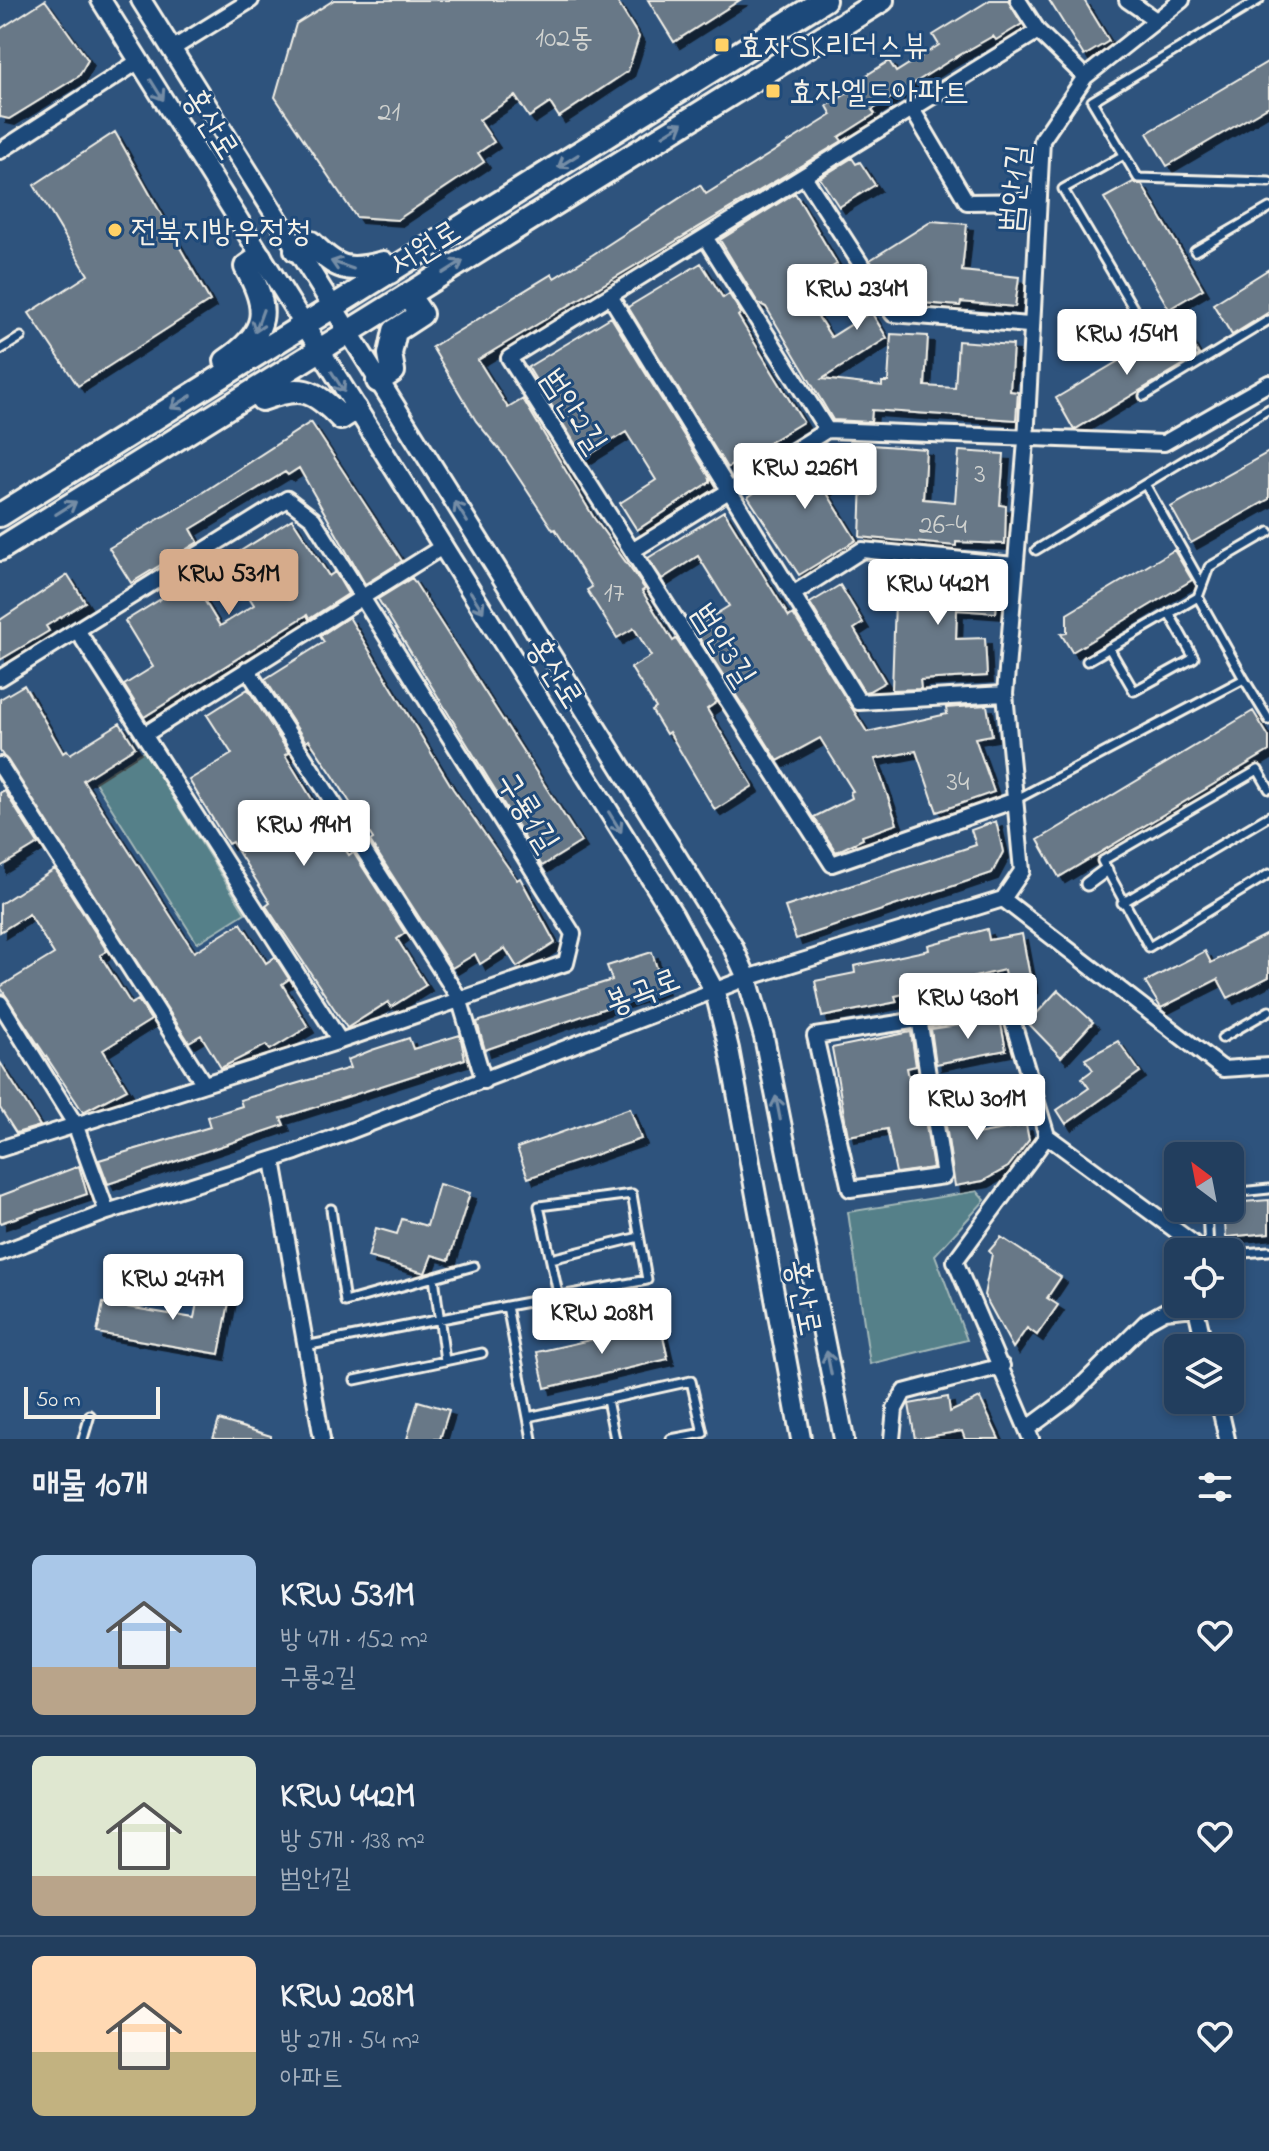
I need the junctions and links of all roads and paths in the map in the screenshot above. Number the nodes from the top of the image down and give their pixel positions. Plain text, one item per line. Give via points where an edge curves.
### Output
1 (101, 0) edge
2 (141, 0) edge
3 (251, 0) edge
4 (824, 0) edge
5 (882, 0) edge
6 (1018, 0) edge
7 (1127, 0) edge
8 (1182, 0) edge
9 (1259, 0) edge
10 (1156, 20) junction
11 (1038, 31) junction
12 (172, 49) junction
13 (139, 61) junction
14 (1085, 77) junction
15 (912, 109) junction
16 (0, 151) edge
17 (1124, 155) junction
18 (804, 176) junction
19 (1269, 182) edge
20 (1038, 201) junction
21 (1269, 208) edge
22 (705, 237) junction
23 (296, 250) junction
24 (1195, 251) dead end
25 (260, 257) junction
26 (390, 272) junction
27 (408, 295) junction
28 (610, 296) junction
29 (332, 309) junction
30 (1269, 320) edge
31 (1029, 325) junction
32 (305, 327) junction
33 (348, 332) junction
34 (21, 337) dead end
35 (1087, 349) dead end
36 (0, 350) edge
37 (319, 351) junction
38 (222, 377) junction
39 (378, 381) junction
40 (1269, 383) edge
41 (256, 390) junction
42 (1144, 396) dead end
43 (355, 409) junction
44 (1269, 409) edge
45 (827, 430) junction
46 (1026, 441) junction
47 (1145, 484) junction
48 (729, 490) junction
49 (0, 515) edge
50 (1269, 532) edge
51 (442, 547) junction
52 (0, 549) edge
53 (1036, 550) dead end
54 (632, 551) junction
55 (1014, 565) junction
56 (1202, 585) junction
57 (793, 594) junction
58 (362, 597) junction
59 (1198, 597) junction
60 (1169, 613) junction
61 (77, 630) junction
62 (1109, 648) junction
63 (1087, 661) dead end
64 (247, 669) junction
65 (0, 678) edge
66 (1244, 679) junction
67 (1005, 694) junction
68 (1269, 720) edge
69 (144, 735) junction
70 (0, 765) edge
71 (1269, 789) edge
72 (1013, 801) junction
73 (1269, 816) edge
74 (1106, 870) junction
75 (1269, 874) edge
76 (1087, 884) dead end
77 (1003, 899) junction
78 (1122, 903) junction
79 (747, 978) junction
80 (715, 992) junction
81 (459, 998) junction
82 (0, 1003) edge
83 (1269, 1011) edge
84 (919, 1018) junction
85 (1222, 1038) dead end
86 (340, 1041) junction
87 (1269, 1066) edge
88 (484, 1081) junction
89 (204, 1084) junction
90 (75, 1124) junction
91 (1047, 1136) junction
92 (0, 1149) edge
93 (273, 1160) junction
94 (1269, 1189) edge
95 (1244, 1192) edge
96 (331, 1209) dead end
97 (107, 1212) junction
98 (639, 1237) junction
99 (1186, 1238) edge
100 (1269, 1251) edge
101 (0, 1253) edge
102 (1244, 1253) edge
103 (551, 1259) junction
104 (474, 1266) dead end
105 (434, 1277) junction
106 (559, 1298) junction
107 (507, 1306) junction
108 (1164, 1312) edge
109 (440, 1321) junction
110 (305, 1346) junction
111 (482, 1353) dead end
112 (445, 1361) junction
113 (1002, 1366) junction
114 (355, 1380) dead end
115 (607, 1400) junction
116 (1221, 1414) edge
117 (90, 1415) dead end
118 (528, 1417) junction
119 (1029, 1434) edge
120 (83, 1439) edge
121 (322, 1439) edge
122 (532, 1439) edge
123 (615, 1439) edge
124 (671, 1439) edge
125 (801, 1439) edge
126 (844, 1439) edge
127 (892, 1439) edge
128 (1227, 1439) edge

1 - 13 street, 홍산로
2 - 12 street, 홍산로
3 - 12 street
4 -> 26 main road, 서원로
27 -> 5 main road, 서원로
6 - 11 street
7 - 10 street
8 - 10 street, 범안1길
9 - 17 lane via 1092,101
10 - 14 street, 범안1길
11 - 14 street
11 - 15 street, 범안2길
12 - 23 street, 홍산로
13 - 16 street
13 -> 25 street, 홍산로
14 - 20 street, 범안1길 via 1042,140
15 - 18 street, 범안2길
15 - 20 street via 967,202
17 - 19 lane via 1138,178
17 - 35 lane via 1063,189 1139,318
18 - 22 street, 범안2길
18 - 31 street via 893,314
20 - 31 street, 범안1길
21 - 24 lane
22 - 28 street, 범안2길
22 - 45 street
26 -> 23 main road via 383,263 358,270 336,266 311,243
23 - 29 street, 홍산로
25 - 32 street, 홍산로
25 -> 38 main road via 246,267 264,305 260,326 242,350 216,367
26 - 29 main road, 서원로
27 - 33 main road, 서원로
27 - 39 main road via 421,314 395,331 393,371
28 - 48 street
28 - 54 street, 범안2길 via 509,358
29 - 32 main road, 서원로
29 - 33 street, 홍산로
30 - 42 lane
31 - 46 street, 범안1길
32 - 37 street, 홍산로
32 - 38 main road, 서원로
33 - 37 main road, 서원로
33 - 39 street, 홍산로
34 - 36 lane
37 - 41 main road, 서원로
37 -> 43 street, 홍산로
38 -> 49 main road, 서원로
79 -> 39 street, 홍산로 via 732,945
40 - 46 street via 1164,443
41 - 43 main road via 262,399 291,389 320,396 341,418
52 -> 41 main road, 서원로
43 - 51 street, 홍산로
44 - 47 lane
45 - 46 street
45 - 48 street
46 - 55 street, 범안1길
47 - 53 lane
47 - 56 lane
48 - 54 street
48 - 57 street
50 - 56 lane via 1209,567
51 - 58 street
51 -> 80 street, 홍산로 via 673,914
54 - 72 street, 범안3길 via 832,864
55 - 57 street via 862,550
55 - 67 street, 범안1길
56 - 59 lane
57 - 67 street via 859,702
58 - 61 street via 313,519 287,499
58 - 64 street
58 - 81 street, 구룡1길 via 573,934 566,963
59 - 60 lane
59 - 66 lane
60 - 62 lane
60 - 62 lane via 1194,658 1134,691
61 - 65 street
61 - 69 street
62 - 63 lane
64 - 69 street
64 - 81 street
66 - 68 lane
66 - 72 lane
67 - 72 street, 범안1길
69 - 86 street
70 - 89 street
71 - 74 lane via 1258,770 1102,861
72 - 77 street, 범안1길 via 1022,871
73 - 78 lane
74 - 76 street
74 - 78 lane
75 - 78 lane via 1149,947
77 - 79 street, 봉곡로
77 - 87 street via 1223,1069
79 - 80 street, 봉곡로
126 -> 79 street, 홍산로 via 764,1037
80 - 88 street, 봉곡로
80 - 125 street, 홍산로
81 - 86 street, 구룡1길
81 - 88 street
82 - 90 street
83 - 85 lane
84 - 84 street via 944,1176 850,1189 815,1036
84 - 91 street via 1008,1006
86 - 89 street, 구룡1길
88 - 93 street, 봉곡로
89 - 90 street, 구룡1길
90 - 92 street, 구룡1길
90 - 97 street
91 - 99 street
91 - 113 street via 955,1261
93 - 97 street, 봉곡로
93 - 110 street
94 - 95 lane
96 - 105 lane via 345,1302
97 - 101 street, 봉곡로
98 - 103 lane
98 - 103 lane via 632,1194 539,1206
98 - 106 lane via 647,1280
100 - 102 lane
103 - 106 lane
104 - 105 lane
105 - 109 lane
106 - 107 lane
107 - 109 lane
107 - 118 lane
108 - 119 street via 1147,1321
109 - 110 lane
109 - 112 lane
110 - 121 street
111 - 112 lane
112 - 114 lane
113 - 119 street
113 - 127 street via 904,1392 895,1409
115 - 118 lane
115 - 123 lane
115 - 124 lane via 691,1381 703,1433
116 - 128 street
117 - 120 lane
118 - 122 lane

